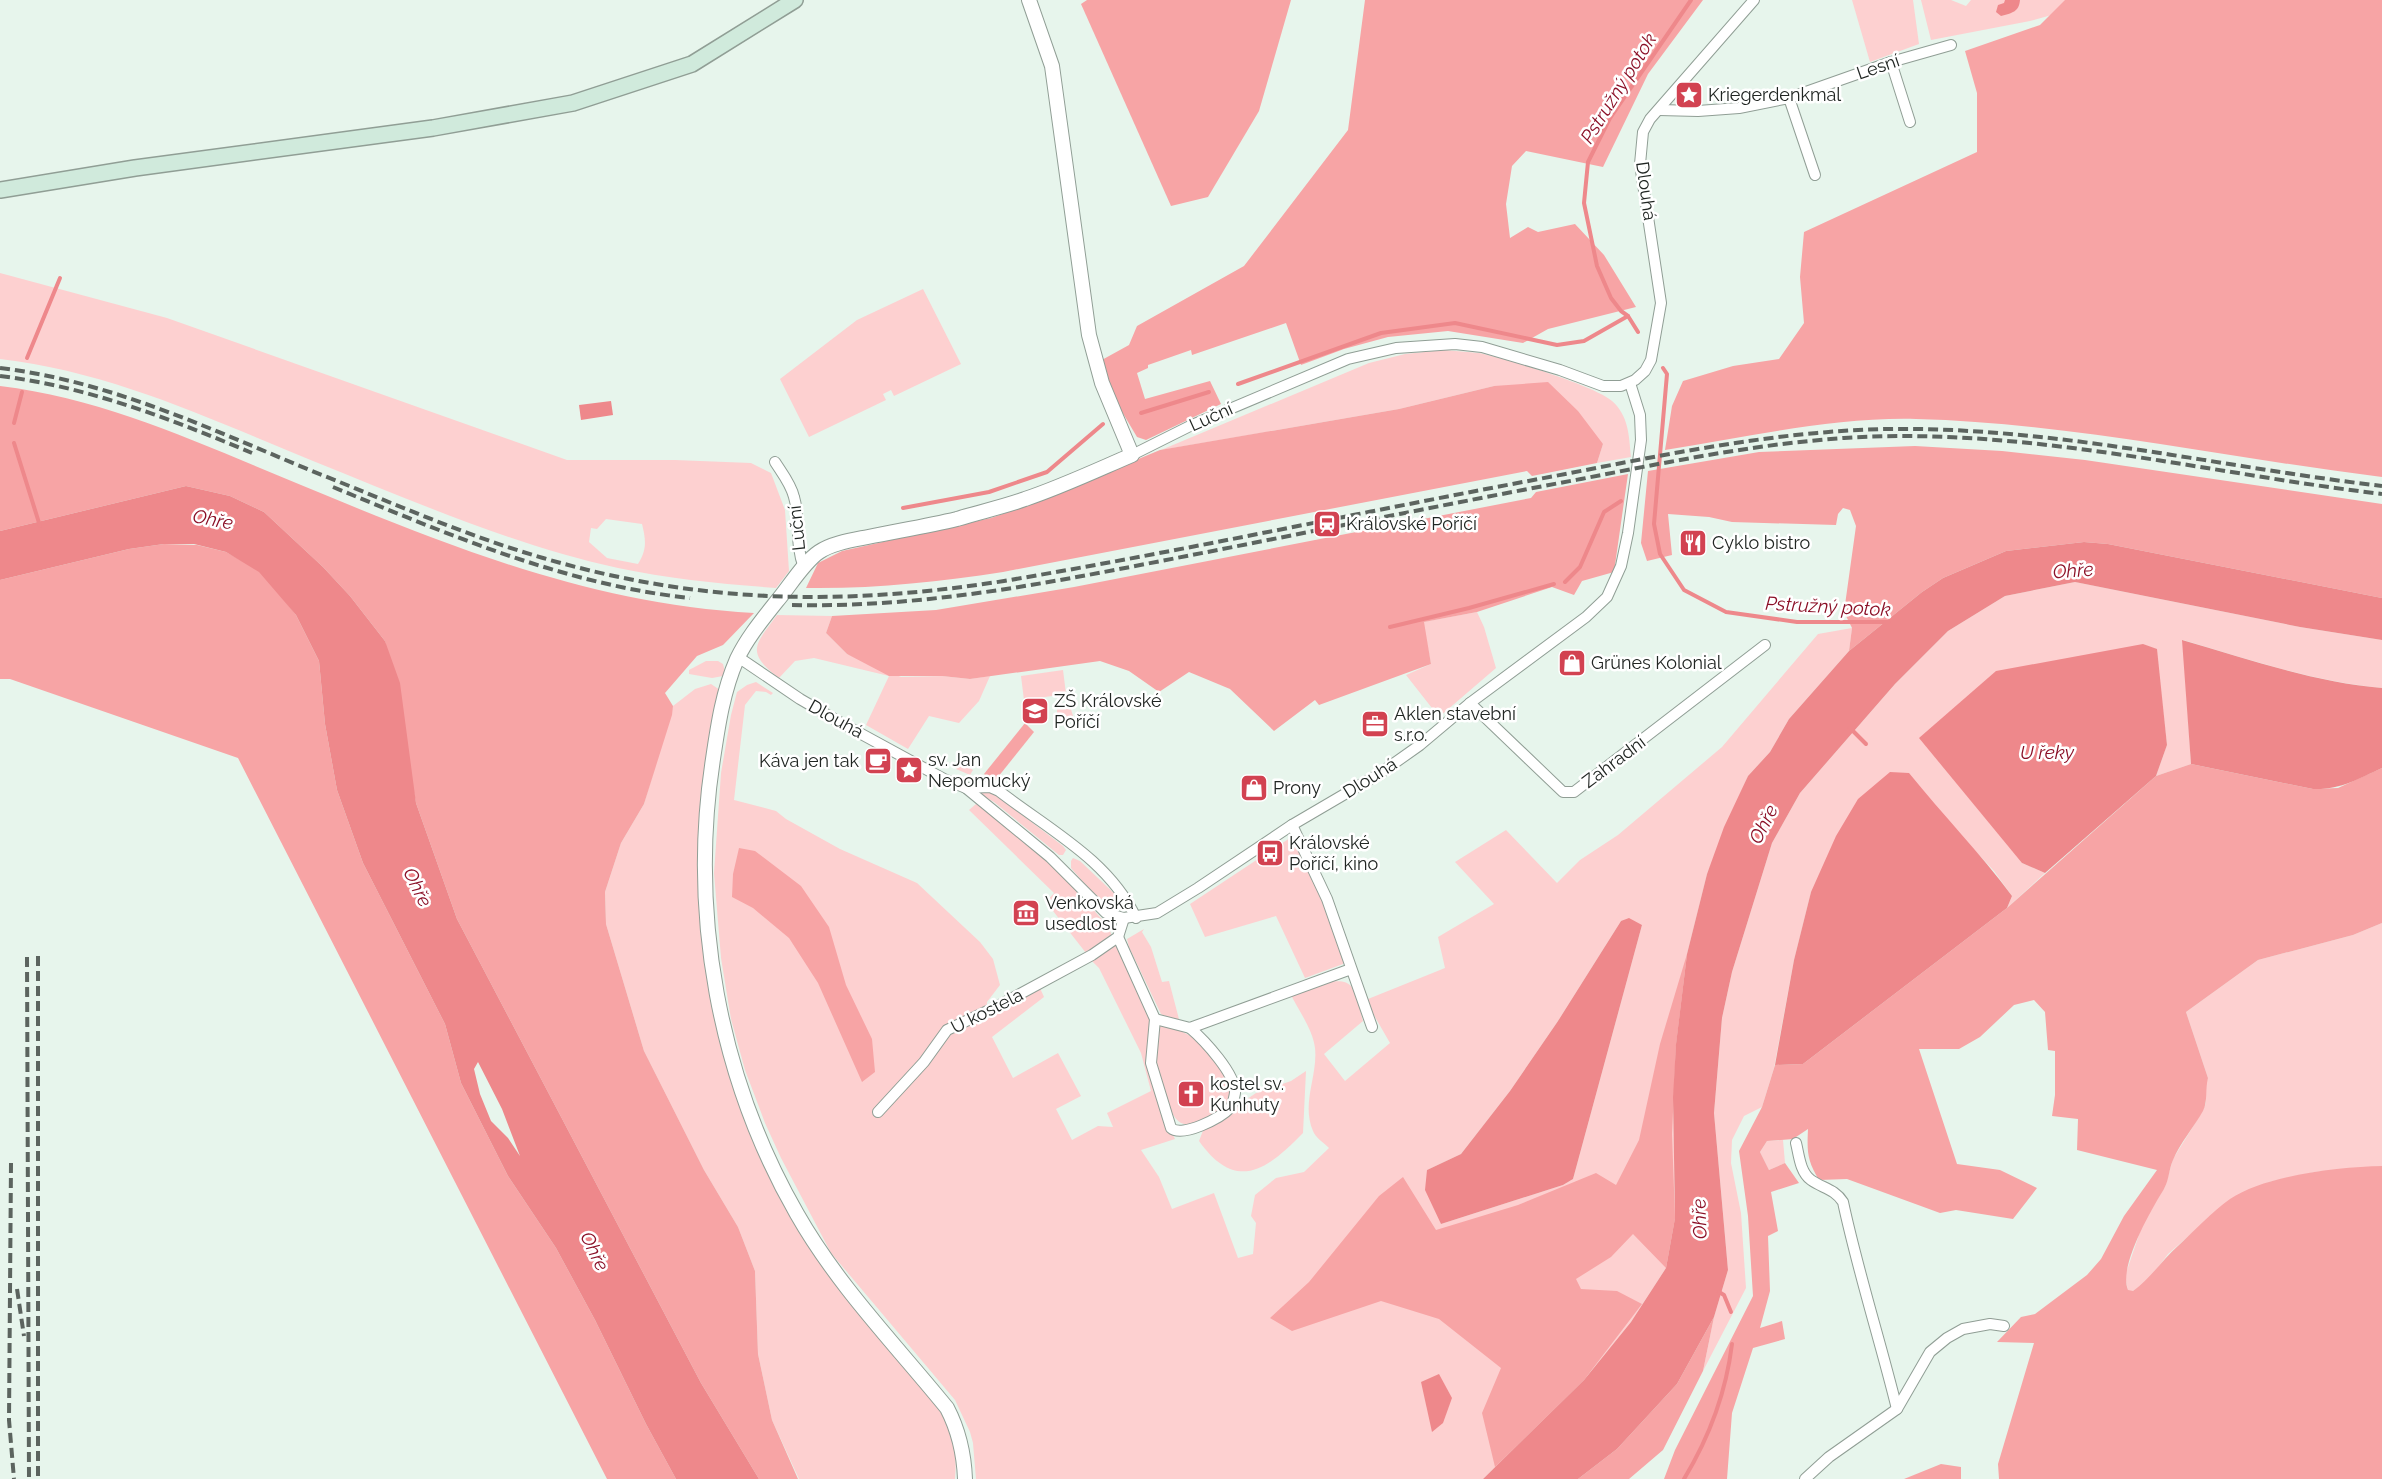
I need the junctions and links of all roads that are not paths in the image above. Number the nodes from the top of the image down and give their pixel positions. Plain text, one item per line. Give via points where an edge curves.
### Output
1 (795, 0) edge
2 (1028, 0) edge
3 (1754, 0) edge
4 (1951, 45) dead end
5 (1891, 62) junction
6 (1789, 98) junction
7 (1658, 110) junction
8 (1910, 122) dead end
9 (1815, 175) dead end
10 (0, 190) edge
11 (1630, 383) junction
12 (1132, 455) junction
13 (775, 462) dead end
14 (804, 568) junction
15 (1765, 645) dead end
16 (738, 658) junction
17 (1470, 703) junction
18 (966, 788) junction
19 (1292, 825) junction
20 (1124, 918) junction
21 (1136, 918) junction
22 (1118, 937) junction
23 (1351, 969) junction
24 (1155, 1019) junction
25 (1372, 1027) dead end
26 (1190, 1028) junction
27 (878, 1112) dead end
28 (1796, 1143) dead end
29 (2004, 1326) dead end
30 (1897, 1409) junction
31 (964, 1479) edge
32 (1805, 1479) edge

1 - 10 main road via 692,64 572,103 433,128 135,168
2 - 12 street via 1052,66 1089,335 1102,383
3 - 7 street, Dlouhá
4 - 5 street, Lesní
5 - 6 street, Lesní
5 - 8 street
6 - 7 street, Lesní via 1738,108
6 - 9 street
7 - 11 street, Dlouhá via 1644,132 1640,164 1661,303 1651,360 1640,376
11 - 12 street, Luční via 1596,384 1482,347 1454,344 1396,348 1348,358 1192,425
11 - 17 street, Dlouhá via 1640,415 1641,440 1621,566 1607,597 1586,618
12 - 14 street, Luční via 1026,499 952,520 847,541 819,552
13 - 14 street, Luční via 794,497 798,552
14 - 16 street, Luční via 752,633
15 - 17 street, Zahradní via 1574,792 1563,792
16 - 18 street, Dlouhá via 843,724
16 - 31 street, Luční via 727,686 713,755 704,869 715,984 734,1066 769,1159 797,1215 849,1292 947,1408 964,1458
17 - 19 street, Dlouhá via 1420,745 1378,774
18 - 20 street, Dlouhá via 1050,857 1100,909
18 - 21 street, Dlouhá via 990,787 999,791 1055,830 1106,873
19 - 21 street, Dlouhá via 1157,913
19 - 23 street via 1327,899
20 - 21 street, Dlouhá
20 - 22 street
22 - 24 street
22 - 27 street, U kostela via 1092,955 947,1030 924,1062
23 - 25 street
23 - 26 street
24 - 26 street
24 - 26 street via 1151,1064 1171,1128 1179,1132 1186,1132 1224,1113 1230,1108 1235,1093 1234,1084 1207,1042
28 - 30 street via 1802,1169 1810,1179 1830,1189 1843,1202
29 - 30 street via 1990,1324 1963,1329 1946,1338 1930,1352
30 - 32 street via 1829,1457

